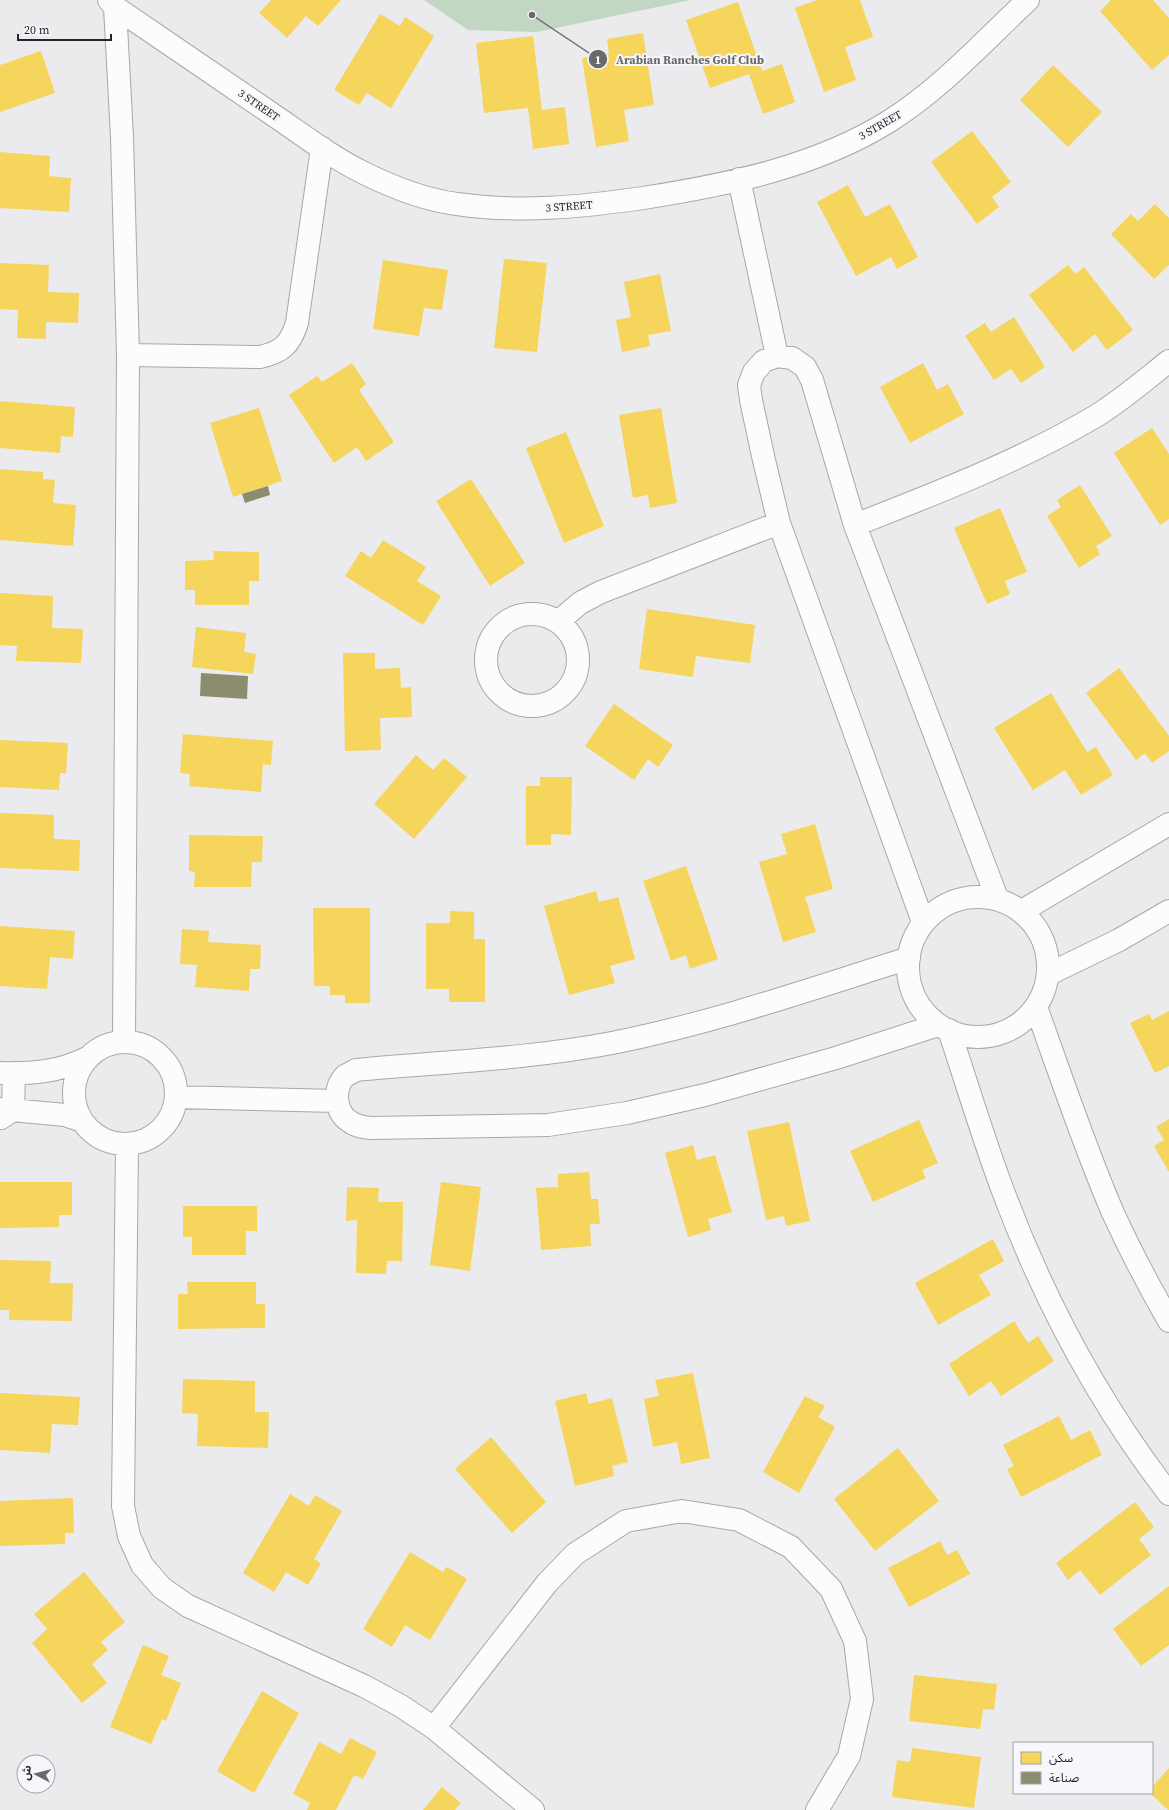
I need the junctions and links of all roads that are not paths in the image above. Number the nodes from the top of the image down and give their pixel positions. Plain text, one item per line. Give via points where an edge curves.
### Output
1 (1028, 0) edge
2 (112, 3) edge
3 (322, 148) junction
4 (740, 179) junction
5 (128, 355) junction
6 (777, 356) junction
7 (1169, 362) edge
8 (779, 523) junction
9 (855, 525) junction
10 (559, 621) junction
11 (1169, 824) edge
12 (997, 898) junction
13 (1022, 911) junction
14 (1169, 911) edge
15 (923, 922) junction
16 (908, 958) junction
17 (1049, 974) junction
18 (1036, 1008) junction
19 (943, 1028) junction
20 (124, 1041) junction
21 (87, 1058) junction
22 (7, 1073) edge
23 (176, 1097) junction
24 (337, 1101) junction
25 (4, 1112) edge
26 (82, 1122) junction
27 (127, 1145) junction
28 (1169, 1321) edge
29 (1169, 1494) edge
30 (434, 1728) junction
31 (533, 1810) edge
32 (817, 1810) edge

1 - 4 street, 3 STREET via 931,92 888,122 833,150 791,166
2 - 3 street, 3 STREET
2 - 5 street via 122,137
3 - 4 street, 3 STREET via 364,173 408,192 455,204 500,208 551,208 615,202
3 - 5 street via 297,323 293,336 284,347 273,354 260,357
4 - 6 street
5 - 20 street
6 - 8 street via 764,361 754,372 750,385 751,400
6 - 9 street via 792,358 805,366 812,380
7 - 9 street via 1096,415 1034,449 974,478
8 - 10 street via 600,592 580,603
8 - 15 street
9 - 12 street
10 - 10 street via 545,615 515,617 502,625 492,636 486,650 490,680 498,692 510,702 525,707 541,706 556,701 568,691 576,678 579,662 577,646 570,632
11 - 13 street
12 - 13 street
12 - 15 street via 977,896 957,899 938,908
13 - 17 street via 1038,928 1047,951
14 - 17 street via 1119,940
15 - 16 street via 913,939
16 - 19 street via 909,977 914,995 924,1012
16 - 24 street via 719,1017 611,1043 536,1054 356,1070 345,1077 338,1088
17 - 18 street
18 - 19 street via 1020,1024 1000,1034 978,1038
18 - 28 street via 1113,1213
19 - 24 street via 705,1095 627,1113 548,1125 370,1128 348,1121 340,1112
19 - 29 street via 1002,1190 1031,1260 1064,1329 1144,1461
20 - 21 street via 98,1049
20 - 23 street via 141,1044 156,1052 168,1064 175,1080
21 - 22 street via 52,1071
21 - 26 street via 78,1073 74,1089 75,1106
22 - 25 street
23 - 24 street
23 - 27 street via 173,1112 166,1125 142,1142
25 - 26 street via 65,1115
26 - 27 street via 99,1137
27 - 30 street via 123,1506 129,1536 142,1565 162,1588 188,1606 364,1686
30 - 31 street
30 - 32 street via 547,1583 575,1554 626,1521 682,1511 739,1520 790,1547 821,1578 831,1589 855,1641 862,1699 850,1756

